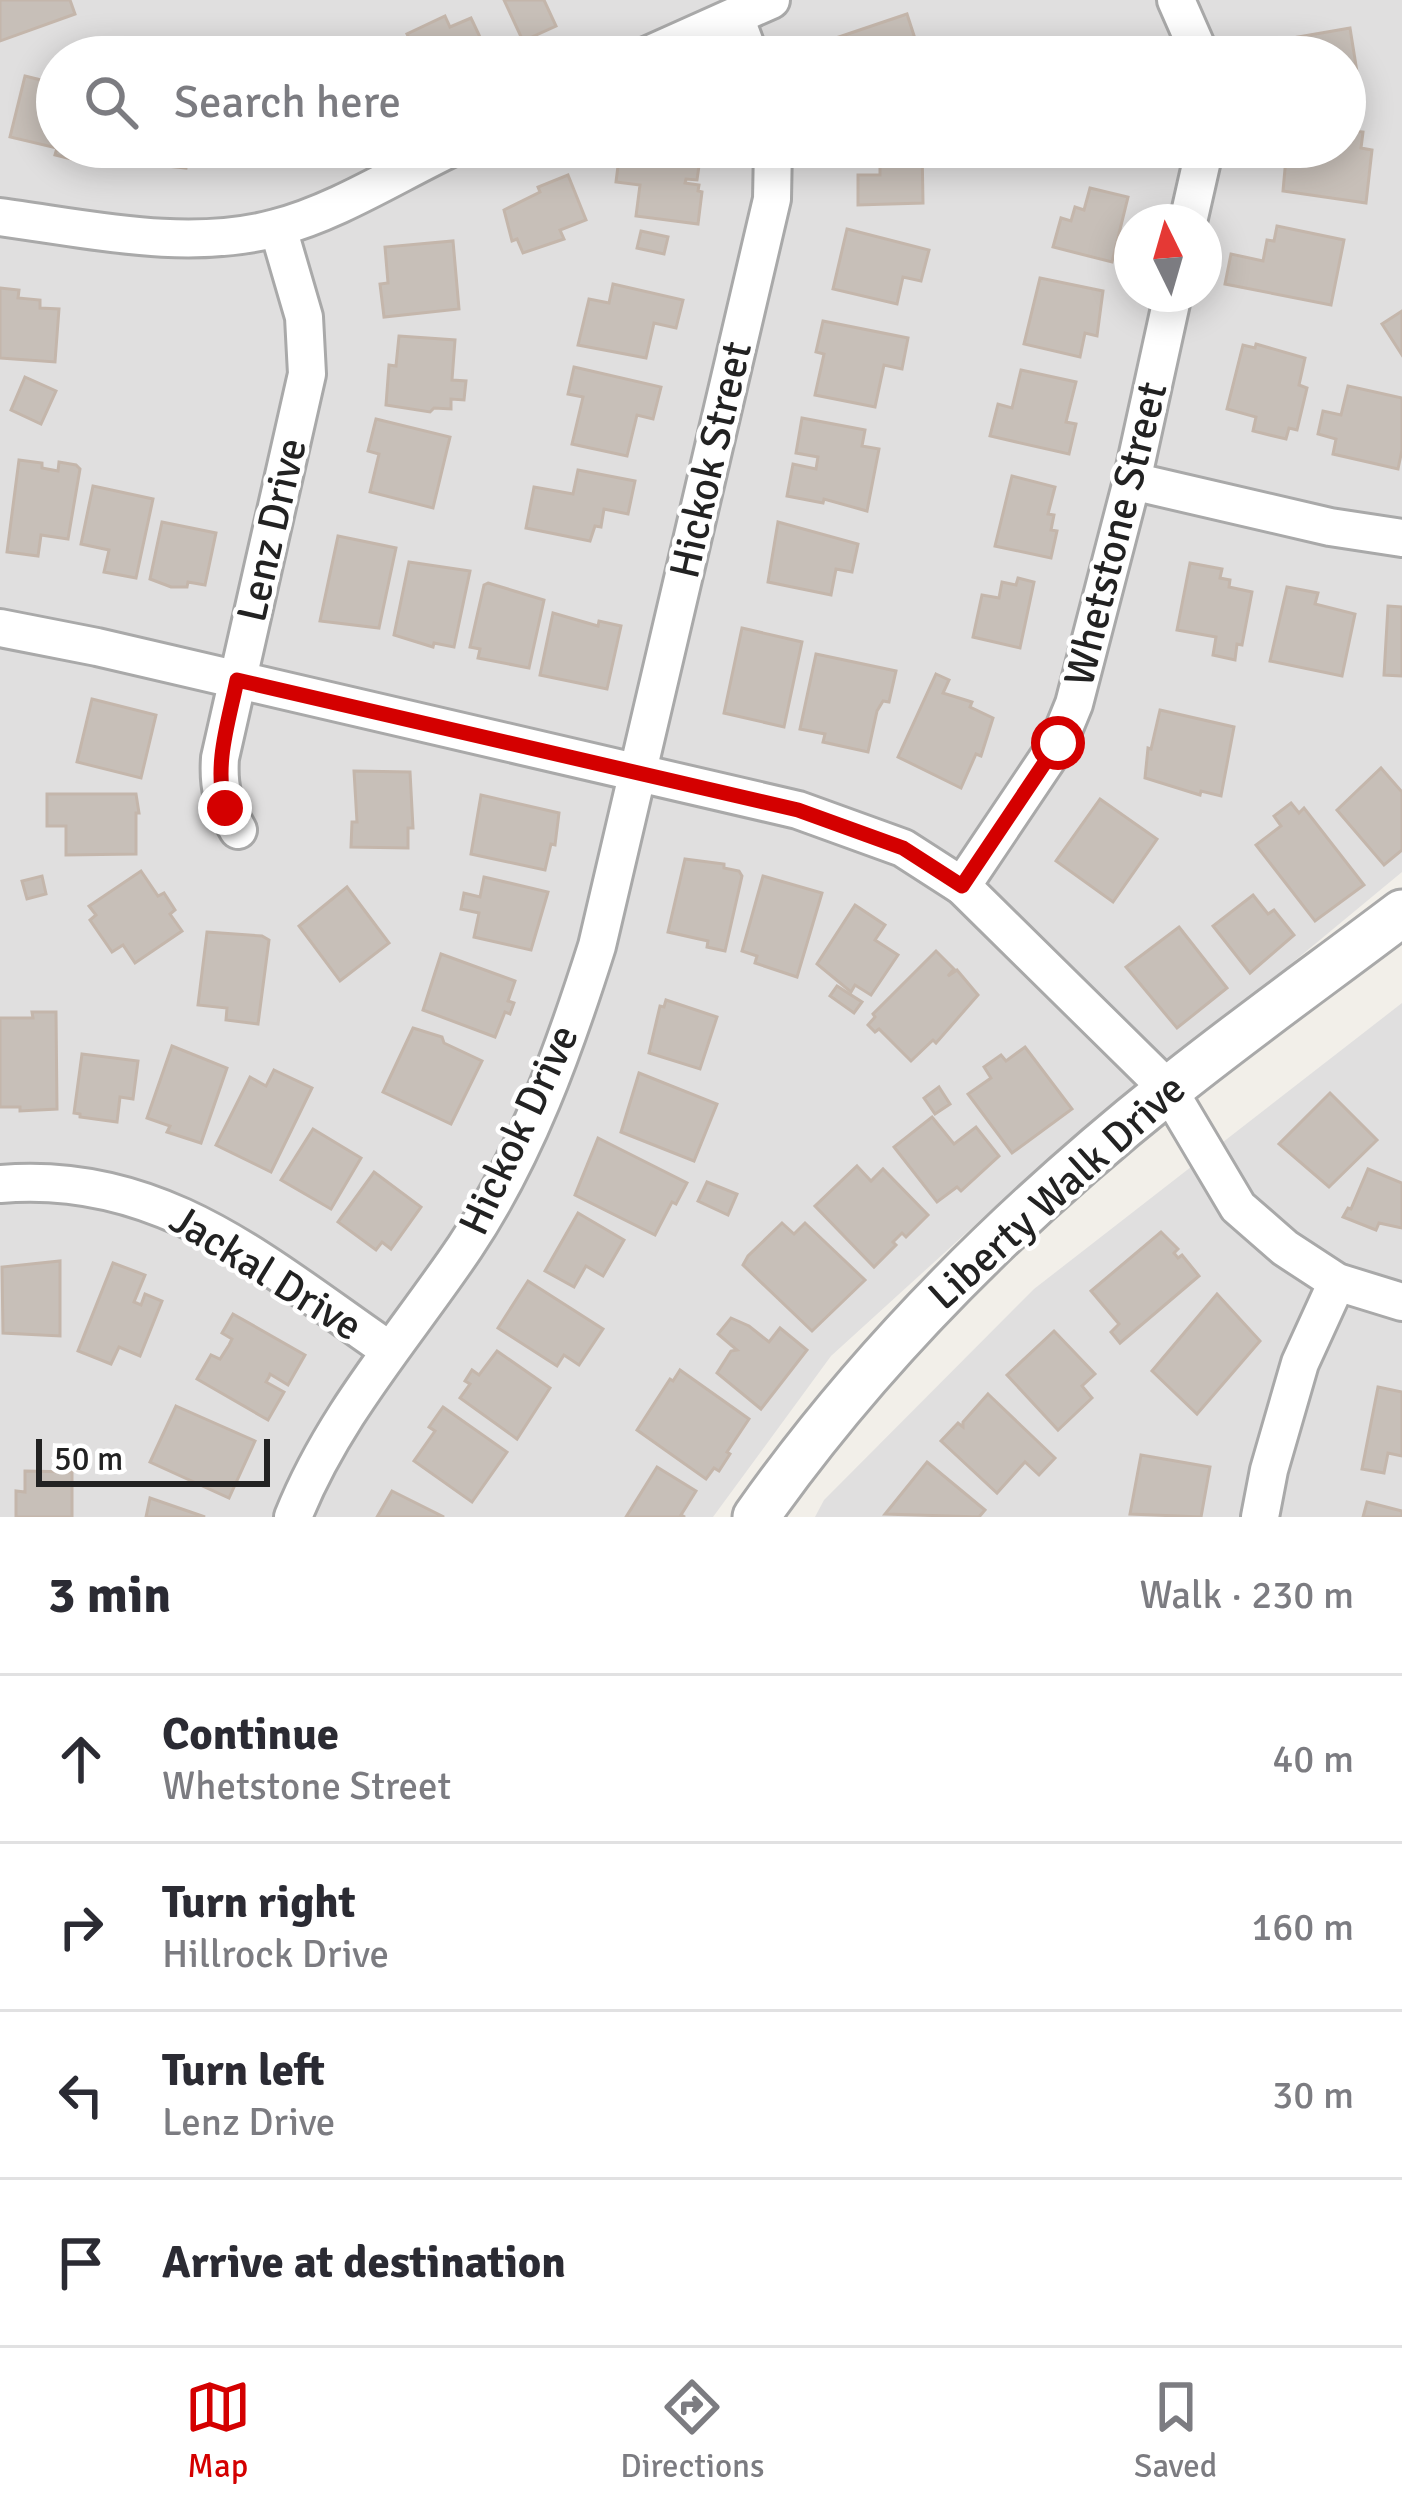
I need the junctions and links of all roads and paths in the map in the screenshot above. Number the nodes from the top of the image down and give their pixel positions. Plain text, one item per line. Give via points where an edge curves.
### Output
1 (771, 0) edge
2 (1176, 0) edge
3 (735, 17) junction
4 (692, 36) edge
5 (742, 36) edge
6 (1192, 36) edge
7 (408, 168) edge
8 (773, 168) edge
9 (1200, 168) edge
10 (1192, 204) edge
11 (0, 217) edge
12 (278, 228) junction
13 (1169, 312) edge
14 (1132, 481) junction
15 (1402, 538) edge
16 (0, 628) edge
17 (237, 680) junction
18 (637, 772) junction
19 (238, 830) dead end
20 (962, 886) junction
21 (1402, 913) edge
22 (1168, 1089) junction
23 (0, 1184) edge
24 (1337, 1282) junction
25 (1402, 1302) edge
26 (388, 1350) junction
27 (293, 1517) edge
28 (756, 1517) edge
29 (1260, 1517) edge

1 - 3 street
2 - 6 street
3 - 4 street
3 - 5 street
7 - 12 street
8 - 18 street, Hickok Street via 772,199
9 - 10 street
11 - 12 street via 142,236 215,238
12 - 17 street, Lenz Drive via 304,317 307,374
13 - 14 street, Whetstone Street
14 - 15 street
14 - 20 street, Whetstone Street via 1058,743
16 - 17 street
17 - 18 street
17 - 19 street, Lenz Drive via 219,784
18 - 20 street via 798,810 903,848
18 - 26 street, Hickok Drive via 597,946 542,1100 466,1245
20 - 22 street
21 - 22 street, Liberty Walk Drive
22 - 24 street via 1238,1207
22 - 28 street, Liberty Walk Drive via 924,1310
23 - 26 street, Jackal Drive via 95,1187 197,1221
24 - 25 street
24 - 29 street via 1300,1364
26 - 27 street, Hickok Drive via 321,1454

